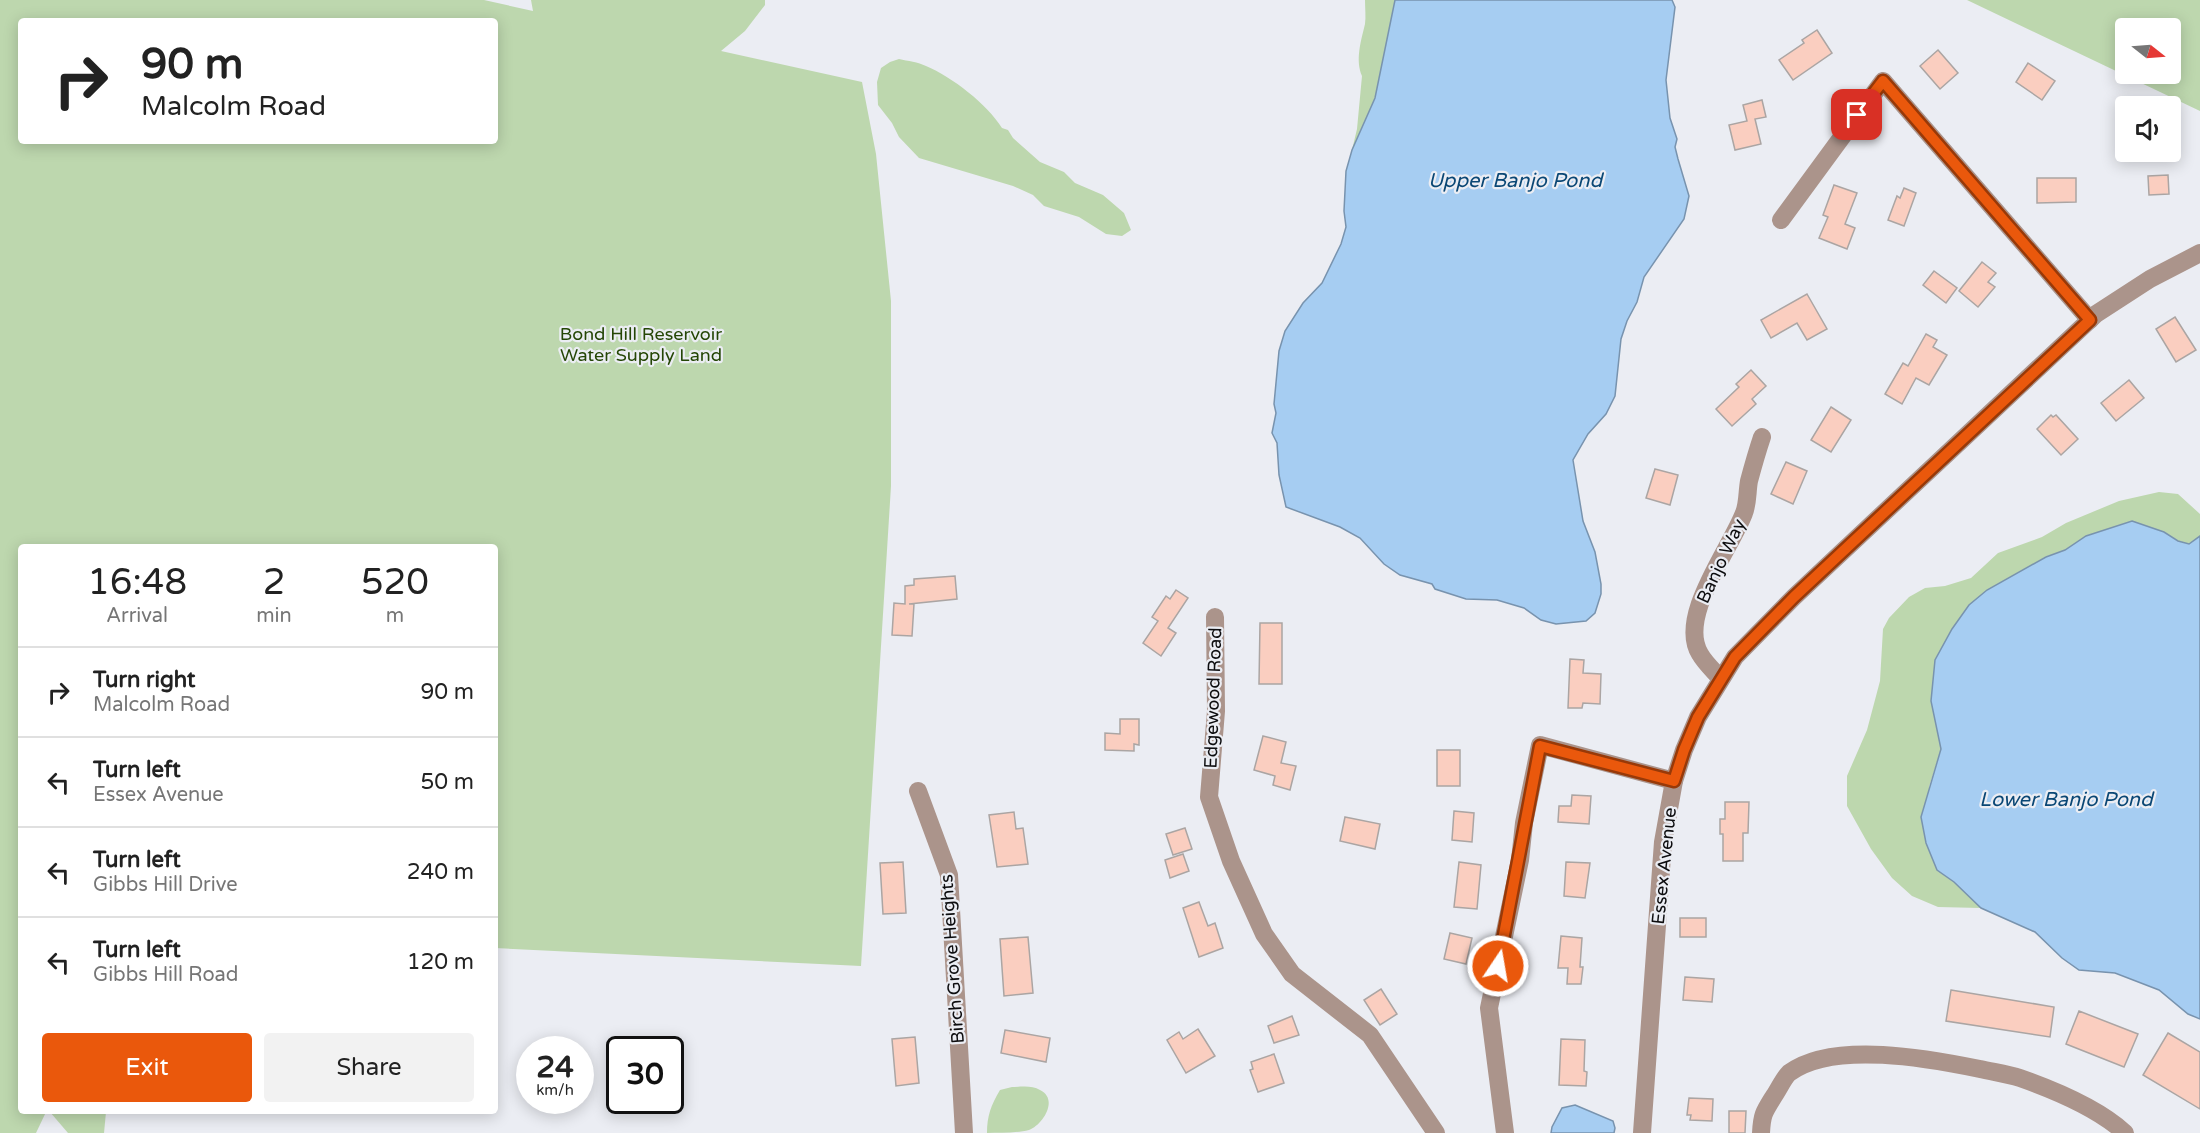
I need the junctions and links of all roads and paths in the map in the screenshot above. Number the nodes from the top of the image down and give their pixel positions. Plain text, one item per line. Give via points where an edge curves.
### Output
1 (1781, 220) dead end
2 (2200, 253) edge
3 (2090, 320) junction
4 (1761, 437) dead end
5 (1215, 617) dead end
6 (1720, 679) junction
7 (1674, 781) junction
8 (918, 790) dead end
9 (1761, 1124) edge
10 (964, 1133) edge
11 (1436, 1133) edge
12 (1505, 1133) edge
13 (1642, 1133) edge
14 (2125, 1133) edge

1 - 3 street via 1883,81
2 - 3 street, Essex Avenue via 2150,279
3 - 6 street, Essex Avenue via 1794,597 1735,657
4 - 6 street, Banjo Way via 1745,512 1714,568 1697,614 1694,637 1699,653
5 - 11 street, Edgewood Road via 1216,711 1209,797 1231,861 1264,934 1292,974 1371,1035
6 - 7 street, Essex Avenue via 1698,717
7 - 12 street via 1540,746 1489,1008
7 - 13 street, Essex Avenue via 1663,842
8 - 10 street, Birch Grove Heights via 949,875
9 - 14 street via 1787,1075 1796,1069 1836,1056 1891,1055 2019,1078 2112,1121

